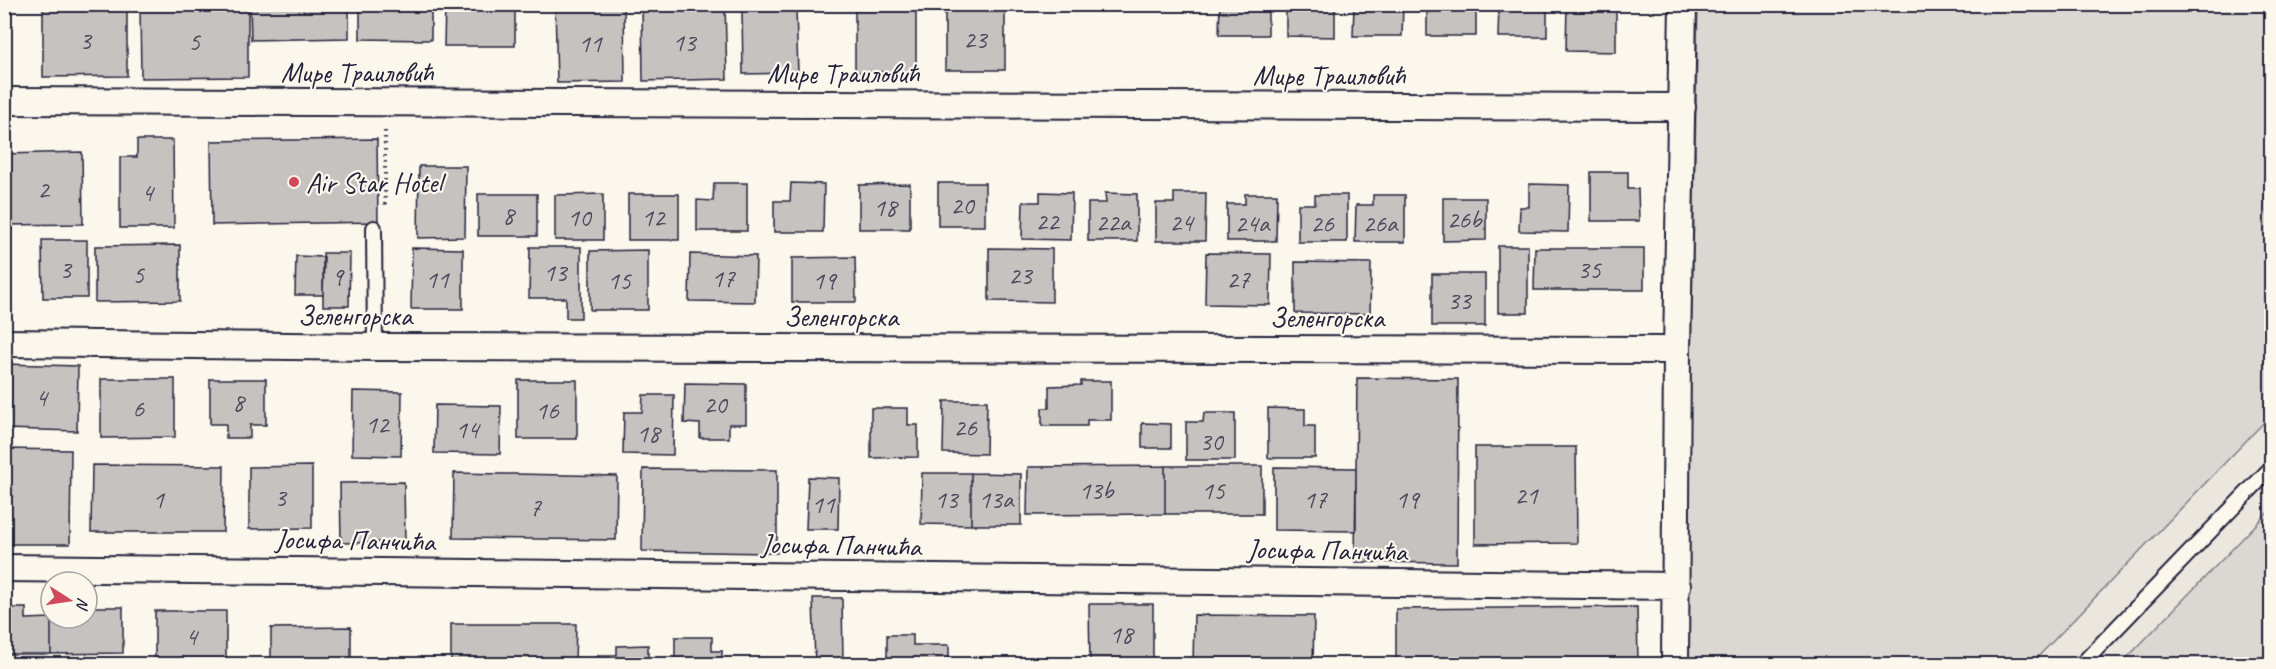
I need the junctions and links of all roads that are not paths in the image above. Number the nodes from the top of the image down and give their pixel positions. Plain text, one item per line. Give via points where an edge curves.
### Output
1 (1683, 4) edge
2 (4, 101) edge
3 (1682, 107) junction
4 (374, 228) road end
5 (4, 343) edge
6 (375, 347) junction
7 (1677, 350) junction
8 (2271, 467) edge
9 (4, 568) edge
10 (1677, 585) junction
11 (1675, 664) edge
12 (2082, 664) edge

1 - 3 street
2 - 3 street, Мире Траиловић
3 - 7 street
4 - 6 lane
5 - 6 street, Зеленгорска
6 - 7 street, Зеленгорска
7 - 10 street
8 - 12 lane
9 - 10 street, Јосифа Панчића
10 - 11 street

